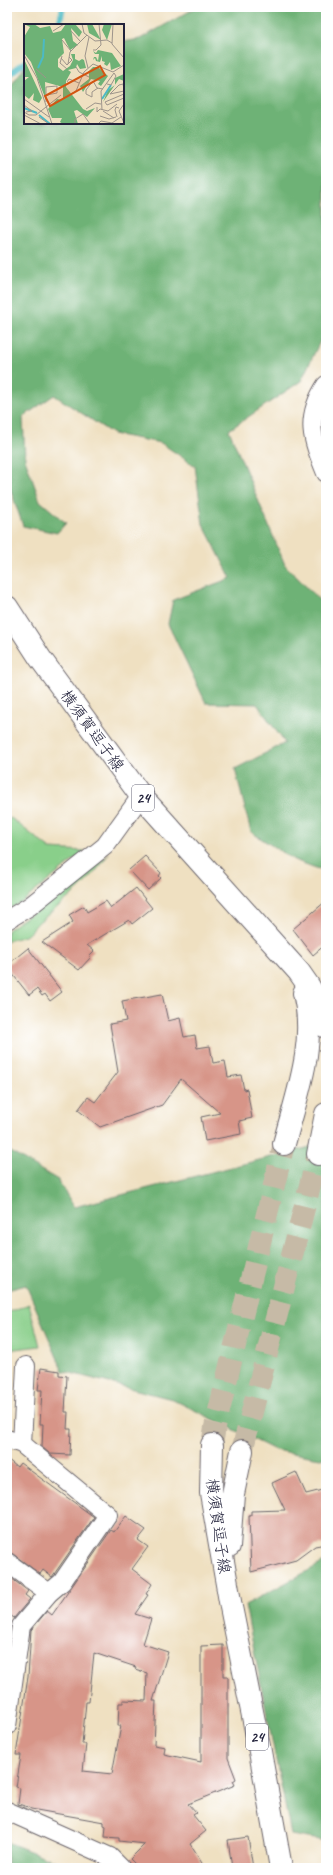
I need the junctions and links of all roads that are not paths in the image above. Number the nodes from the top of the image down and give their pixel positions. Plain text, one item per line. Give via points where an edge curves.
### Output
1 (326, 385) edge
2 (326, 473) edge
3 (7, 607) edge
4 (141, 796) junction
5 (7, 920) edge
6 (299, 972) junction
7 (326, 1027) edge
8 (326, 1114) edge
9 (284, 1144) tunnel mouth
10 (318, 1154) tunnel mouth
11 (26, 1366) dead end
12 (15, 1442) edge
13 (212, 1445) tunnel mouth
14 (242, 1451) tunnel mouth
15 (7, 1562) edge
16 (49, 1593) junction
17 (231, 1607) junction
18 (7, 1726) edge
19 (7, 1811) edge
20 (121, 1868) edge
21 (281, 1868) edge

1 - 2 street via 317,399 312,419 315,445
3 - 4 main road, 横須賀逗子線 / 24 via 40,658
4 - 5 street via 105,846 30,906
4 - 6 main road, 横須賀逗子線 / 24
6 - 7 main road, 横須賀逗子線 / 24 via 312,989 322,1009
6 - 9 main road, 横須賀逗子線 / 24 via 308,1007 310,1030 306,1061
8 - 10 main road
11 - 12 street
12 - 16 street via 108,1515 62,1582
13 - 17 main road, 横須賀逗子線 / 24 via 211,1493
14 - 17 main road, 横須賀逗子線 / 24 via 233,1494 229,1539
15 - 16 street
16 - 18 street via 21,1626
17 - 21 main road, 横須賀逗子線 / 24
19 - 20 street via 110,1857

